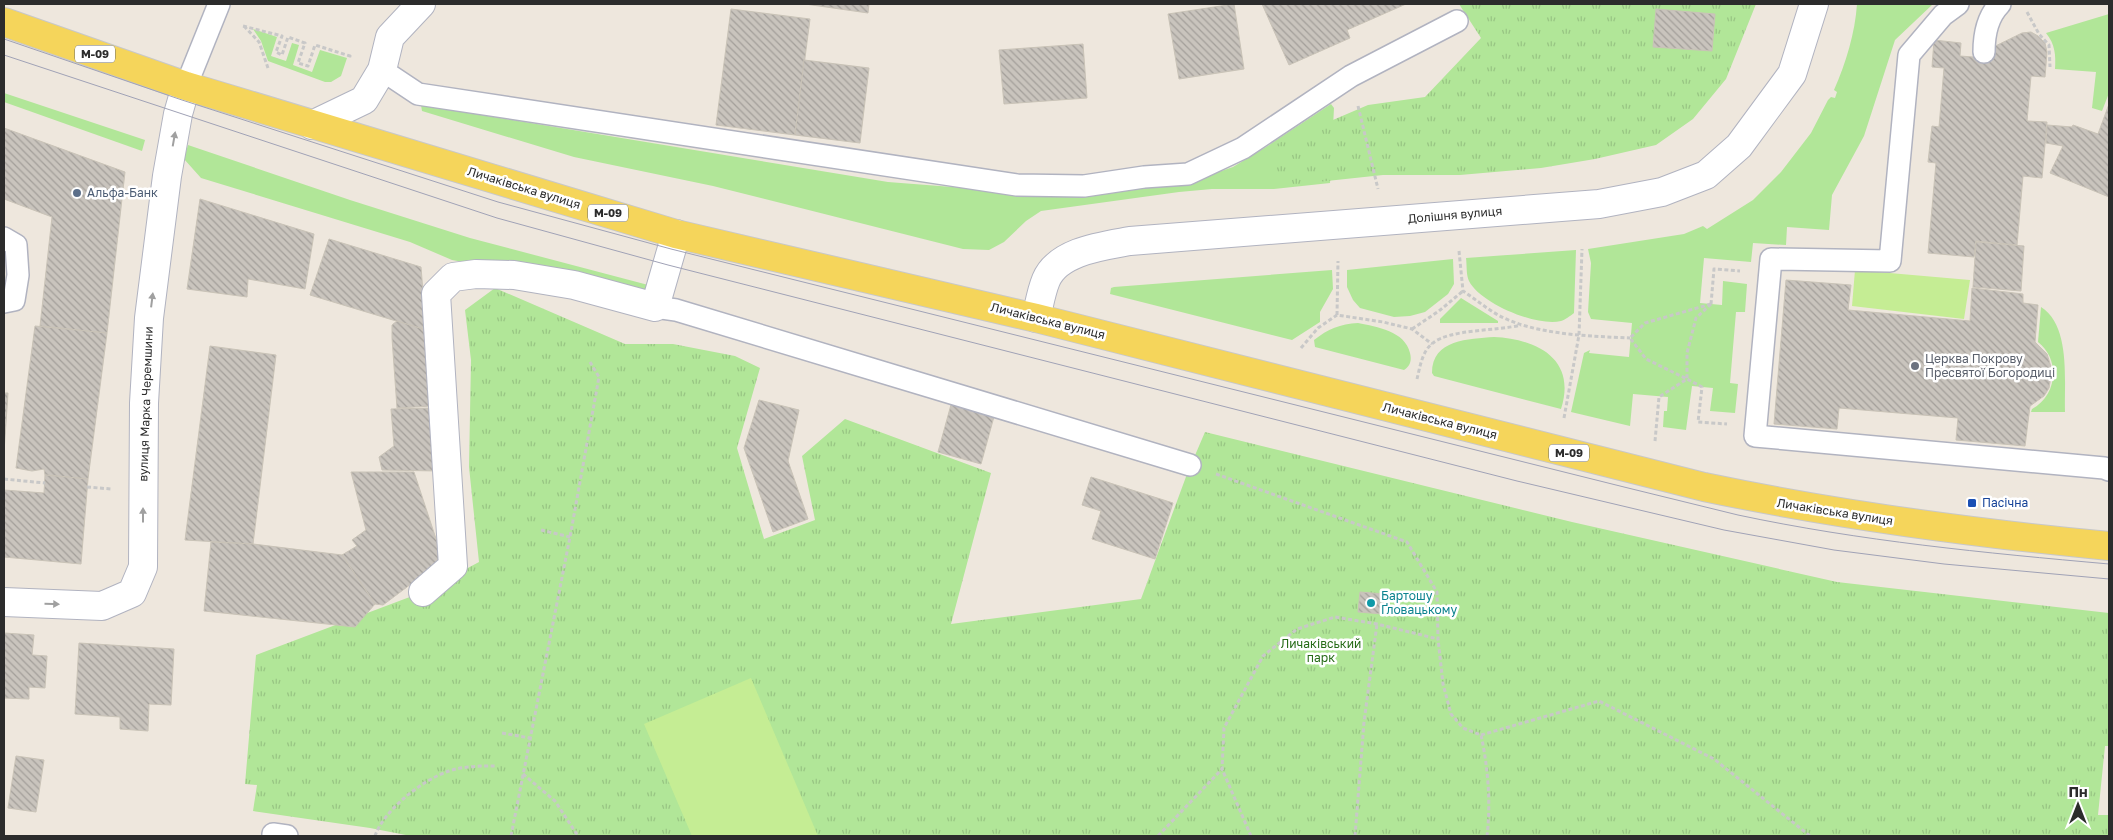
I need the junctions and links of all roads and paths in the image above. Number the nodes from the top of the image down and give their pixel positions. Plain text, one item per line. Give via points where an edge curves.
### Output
1 (219, 4) edge
2 (421, 4) edge
3 (1814, 4) edge
4 (1958, 4) edge
5 (2000, 4) edge
6 (2022, 4) edge
7 (1457, 21) dead end
8 (4, 22) edge
9 (1984, 52) dead end
10 (347, 65) dead end
11 (2050, 67) dead end
12 (268, 68) dead end
13 (382, 70) junction
14 (186, 86) junction
15 (1357, 102) dead end
16 (312, 125) junction
17 (1379, 190) dead end
18 (676, 234) junction
19 (4, 238) edge
20 (1582, 249) dead end
21 (1459, 251) dead end
22 (1338, 261) dead end
23 (1741, 272) dead end
24 (1463, 291) junction
25 (4, 302) edge
26 (1711, 304) junction
27 (655, 308) junction
28 (1337, 315) junction
29 (1036, 318) junction
30 (1522, 325) junction
31 (1412, 329) junction
32 (1579, 335) junction
33 (1630, 338) junction
34 (1432, 344) junction
35 (1301, 348) dead end
36 (590, 362) dead end
37 (1687, 378) junction
38 (1417, 379) dead end
39 (1564, 418) dead end
40 (1731, 424) dead end
41 (1655, 441) dead end
42 (1190, 465) joint
43 (2109, 470) edge
44 (4, 479) edge
45 (45, 483) dead end
46 (87, 487) dead end
47 (114, 489) dead end
48 (541, 530) dead end
49 (570, 537) junction
50 (2109, 546) edge
51 (423, 592) dead end
52 (4, 602) edge
53 (1377, 624) junction
54 (1438, 639) junction
55 (502, 732) dead end
56 (1481, 735) junction
57 (530, 738) junction
58 (495, 766) dead end
59 (1222, 769) junction
60 (523, 773) junction
61 (375, 836) edge
62 (511, 836) edge
63 (578, 836) edge
64 (1158, 836) edge
65 (1251, 836) edge
66 (1355, 836) edge
67 (1487, 836) edge
68 (1810, 836) edge

1 - 14 lane
2 - 13 street via 390,37
3 - 29 street, Долішня вулиця via 1792,74 1739,146 1706,175 1662,192 1599,204 1130,241 1092,248 1058,263 1046,279
4 - 43 lane via 1943,15 1909,55 1890,262 1771,259 1755,436
5 - 9 lane via 1992,12 1984,37
6 - 11 path via 2049,46
7 - 13 lane via 1351,76 1243,148 1188,174 1084,186 1018,185 418,94
8 - 14 main road, Личаківська вулиця / М-09
10 - 12 path via 350,56 315,45 308,66 298,63 305,43 288,37 282,55 276,52 282,36 243,26 259,42
13 - 16 street via 364,100
14 - 16 main road, Личаківська вулиця / М-09
52 -> 14 street, вулиця Марка Черемшини via 102,606 132,593 143,567 144,403 149,318 168,176
15 - 17 path
16 - 18 main road, Личаківська вулиця / М-09
18 - 27 street
18 - 29 main road, Личаківська вулиця / М-09
19 - 25 lane via 16,245 18,275 14,300
20 - 32 path
21 - 24 path
22 - 28 path
23 - 26 path via 1714,269
24 - 30 path via 1500,316
24 - 31 path
26 - 33 path via 1644,323
26 - 37 path via 1696,318 1688,353
27 - 42 lane via 676,310
27 - 51 street via 574,285 514,276 476,274 453,277 436,294 453,566
28 - 31 path
28 - 35 path via 1318,328
29 - 50 main road, Личаківська вулиця / М-09 via 1704,487 1798,507 1888,521
30 - 32 path
30 - 34 path via 1456,333
31 - 34 path
32 - 33 path
32 - 39 path
33 - 37 path via 1646,359
34 - 38 path via 1422,360
36 - 49 path via 600,377
37 - 40 path via 1702,387 1698,422
37 - 41 path via 1659,397
42 - 54 path via 1407,542 1437,592
44 - 45 path
46 - 47 path
48 - 49 path
49 - 57 path
53 - 54 path
53 - 59 path via 1335,617 1297,629 1263,656 1224,728
53 - 66 path via 1364,722
54 - 56 path via 1443,684 1451,714 1463,728
55 - 57 path
56 - 67 path via 1486,759
56 - 68 path via 1599,701 1714,759
57 - 60 path
58 - 61 path via 468,767 422,784 384,819
59 - 64 path
59 - 65 path
60 - 62 path
60 - 63 path via 555,801

